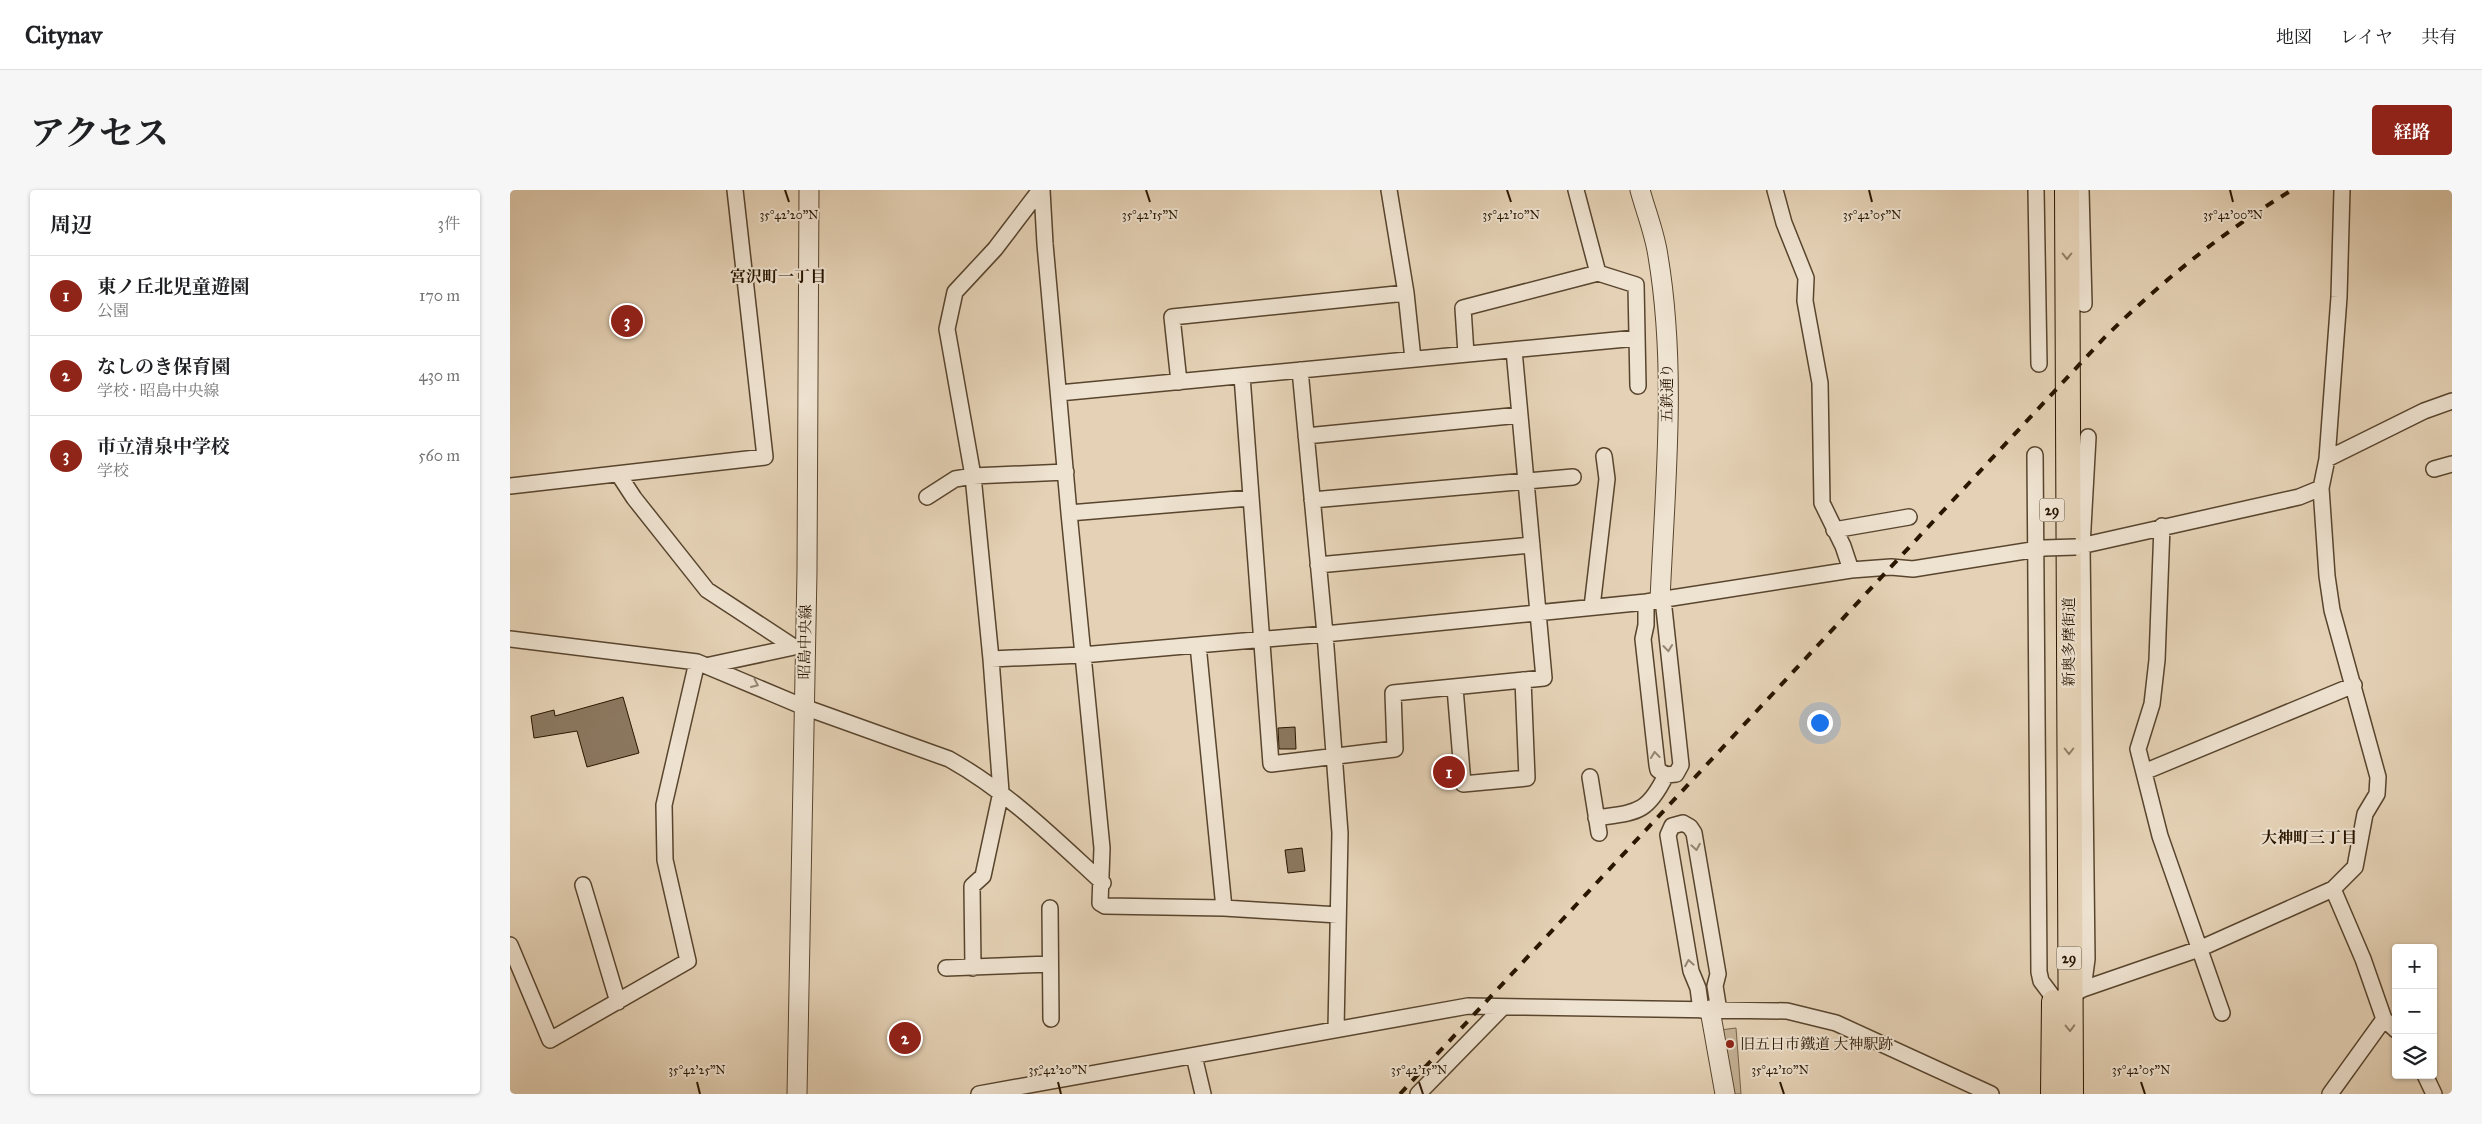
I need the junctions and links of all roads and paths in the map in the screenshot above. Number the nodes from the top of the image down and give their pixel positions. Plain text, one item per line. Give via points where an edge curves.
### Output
1 (735, 190) edge
2 (809, 190) edge
3 (1041, 190) edge
4 (1389, 190) edge
5 (1576, 190) edge
6 (1640, 190) edge
7 (1775, 190) edge
8 (2036, 190) edge
9 (2050, 190) edge
10 (2067, 190) edge
11 (2082, 190) edge
12 (2342, 190) edge
13 (1598, 273) junction
14 (1406, 293) junction
15 (2084, 304) dead end
16 (1637, 338) junction
17 (1514, 350) junction
18 (1466, 354) junction
19 (1413, 359) junction
20 (2039, 364) dead end
21 (1300, 370) junction
22 (1242, 376) junction
23 (1179, 382) junction
24 (1638, 386) dead end
25 (1059, 393) junction
26 (2452, 401) edge
27 (1520, 415) junction
28 (1306, 436) junction
29 (2088, 437) dead end
30 (2035, 455) dead end
31 (1604, 456) dead end
32 (2327, 459) junction
33 (2452, 464) edge
34 (2434, 469) dead end
35 (1066, 472) junction
36 (619, 475) junction
37 (973, 476) junction
38 (1573, 477) dead end
39 (1526, 481) junction
40 (510, 486) edge
41 (2321, 488) junction
42 (926, 496) dead end
43 (1250, 498) junction
44 (1312, 500) junction
45 (1069, 513) junction
46 (1909, 517) dead end
47 (2162, 526) junction
48 (1834, 530) junction
49 (1532, 545) junction
50 (2079, 546) junction
51 (2040, 548) junction
52 (1318, 566) junction
53 (1851, 570) junction
54 (1656, 600) junction
55 (1592, 608) junction
56 (1538, 613) junction
57 (1325, 634) junction
58 (510, 638) edge
59 (1262, 640) junction
60 (1198, 645) junction
61 (1082, 655) junction
62 (991, 659) junction
63 (704, 663) junction
64 (1522, 680) junction
65 (2354, 685) junction
66 (1455, 688) junction
67 (804, 706) junction
68 (1335, 756) junction
69 (2144, 772) junction
70 (1666, 775) junction
71 (1590, 777) dead end
72 (1001, 792) junction
73 (1102, 884) junction
74 (583, 885) dead end
75 (2332, 889) junction
76 (1050, 908) dead end
77 (1224, 908) junction
78 (1338, 915) junction
79 (510, 945) edge
80 (2200, 949) junction
81 (1050, 964) junction
82 (946, 968) dead end
83 (972, 968) junction
84 (2069, 994) junction
85 (618, 1002) junction
86 (1503, 1007) junction
87 (1710, 1010) junction
88 (2222, 1013) dead end
89 (1051, 1019) dead end
90 (2384, 1019) junction
91 (2392, 1026) edge
92 (1336, 1029) junction
93 (1194, 1056) junction
94 (2427, 1079) edge
95 (797, 1094) edge
96 (979, 1094) edge
97 (1203, 1094) edge
98 (1418, 1094) edge
99 (1725, 1094) edge
100 (1992, 1094) edge
101 (2053, 1094) edge
102 (2071, 1094) edge
103 (2330, 1094) edge
104 (2434, 1094) edge

1 - 36 street via 765,457
2 - 67 street, 昭島中央線
3 - 25 street
3 - 37 street via 995,249 955,292 947,329
4 - 14 street
5 - 13 street
6 - 54 street, 五鉄通り via 1658,254 1666,338 1667,432
7 - 48 street via 1806,278 1805,301 1820,383 1822,503
8 - 20 street
9 - 84 main road, 新奥多摩街道 / 29
10 -> 84 main road, 新奥多摩街道 / 29
11 - 15 street
12 - 32 street via 2340,297
13 - 16 street via 1636,285
13 - 18 street via 1463,308
14 - 19 street
14 - 23 street via 1172,317
16 - 17 street
16 - 24 street
17 - 18 street
17 - 27 street
18 - 19 street
19 - 21 street
21 - 22 street
21 - 28 street
22 - 23 street
22 - 43 street
23 - 25 street
25 - 35 street
26 - 32 street via 2424,411
27 - 28 street
27 - 39 street
28 - 44 street
29 - 50 street
30 - 51 street
31 - 55 street via 1607,480
32 - 41 street
33 - 34 street
35 - 37 street
35 - 45 street
36 - 40 street
36 - 63 street via 706,590 794,647
37 - 42 street via 956,479
37 - 62 street
38 - 39 street
39 - 44 street
39 - 49 street
41 - 47 street via 2299,497
41 - 65 street via 2332,610
43 - 45 street
43 - 59 street
44 - 52 street
45 - 61 street
46 - 48 street
47 - 50 street
47 - 69 street via 2157,660 2152,704 2138,749
48 - 53 street
49 - 52 street
49 - 56 street
50 - 51 street, bridge
50 - 84 street via 2087,959
51 - 53 street via 1913,569
51 - 84 street via 2039,972 2041,981
52 - 57 street
53 - 54 street
54 - 55 street
70 -> 54 street via 1656,765 1643,639
54 -> 70 street via 1681,765 1676,774
55 - 56 street
56 - 57 street
56 - 64 street via 1544,678
57 - 59 street
57 - 68 street
58 - 63 street
59 - 60 street
59 - 68 street via 1271,764
60 - 61 street
60 - 77 street
61 - 62 street
61 - 73 street via 1092,723
62 - 72 street
63 -> 67 street
63 - 85 street via 664,805 665,860 688,961
64 - 66 street
64 - 66 street via 1527,778 1463,784
65 - 69 street
65 - 75 street via 2378,777 2377,794 2365,814 2355,867
66 - 68 street via 1393,692 1396,749
67 - 72 street via 949,759
67 - 95 street, 昭島中央線
68 - 78 street via 1340,833
69 - 80 street via 2160,836
70 - 71 street via 1646,807 1598,826
72 - 73 street via 1029,814
72 - 83 street via 983,876 972,886
73 - 77 street via 1099,900 1105,906
74 - 85 street
75 - 80 street
75 - 90 street via 2363,959
76 - 81 street
77 - 78 street
78 - 92 street
79 - 85 street via 550,1040
80 - 84 street
80 - 88 street
81 - 83 street
81 - 89 street
82 - 83 street
84 - 101 main road, 新奥多摩街道 / 29
84 -> 102 main road, 新奥多摩街道 / 29
86 - 87 street
86 - 92 street via 1468,1006
86 - 98 street
87 -> 87 street via 1691,971 1668,835 1672,826 1683,823 1694,832 1718,974
87 - 99 street
87 - 100 street via 1787,1011 1836,1022
90 - 91 street
90 - 103 street
92 - 93 street
93 - 96 street
93 - 97 street
94 - 104 street

